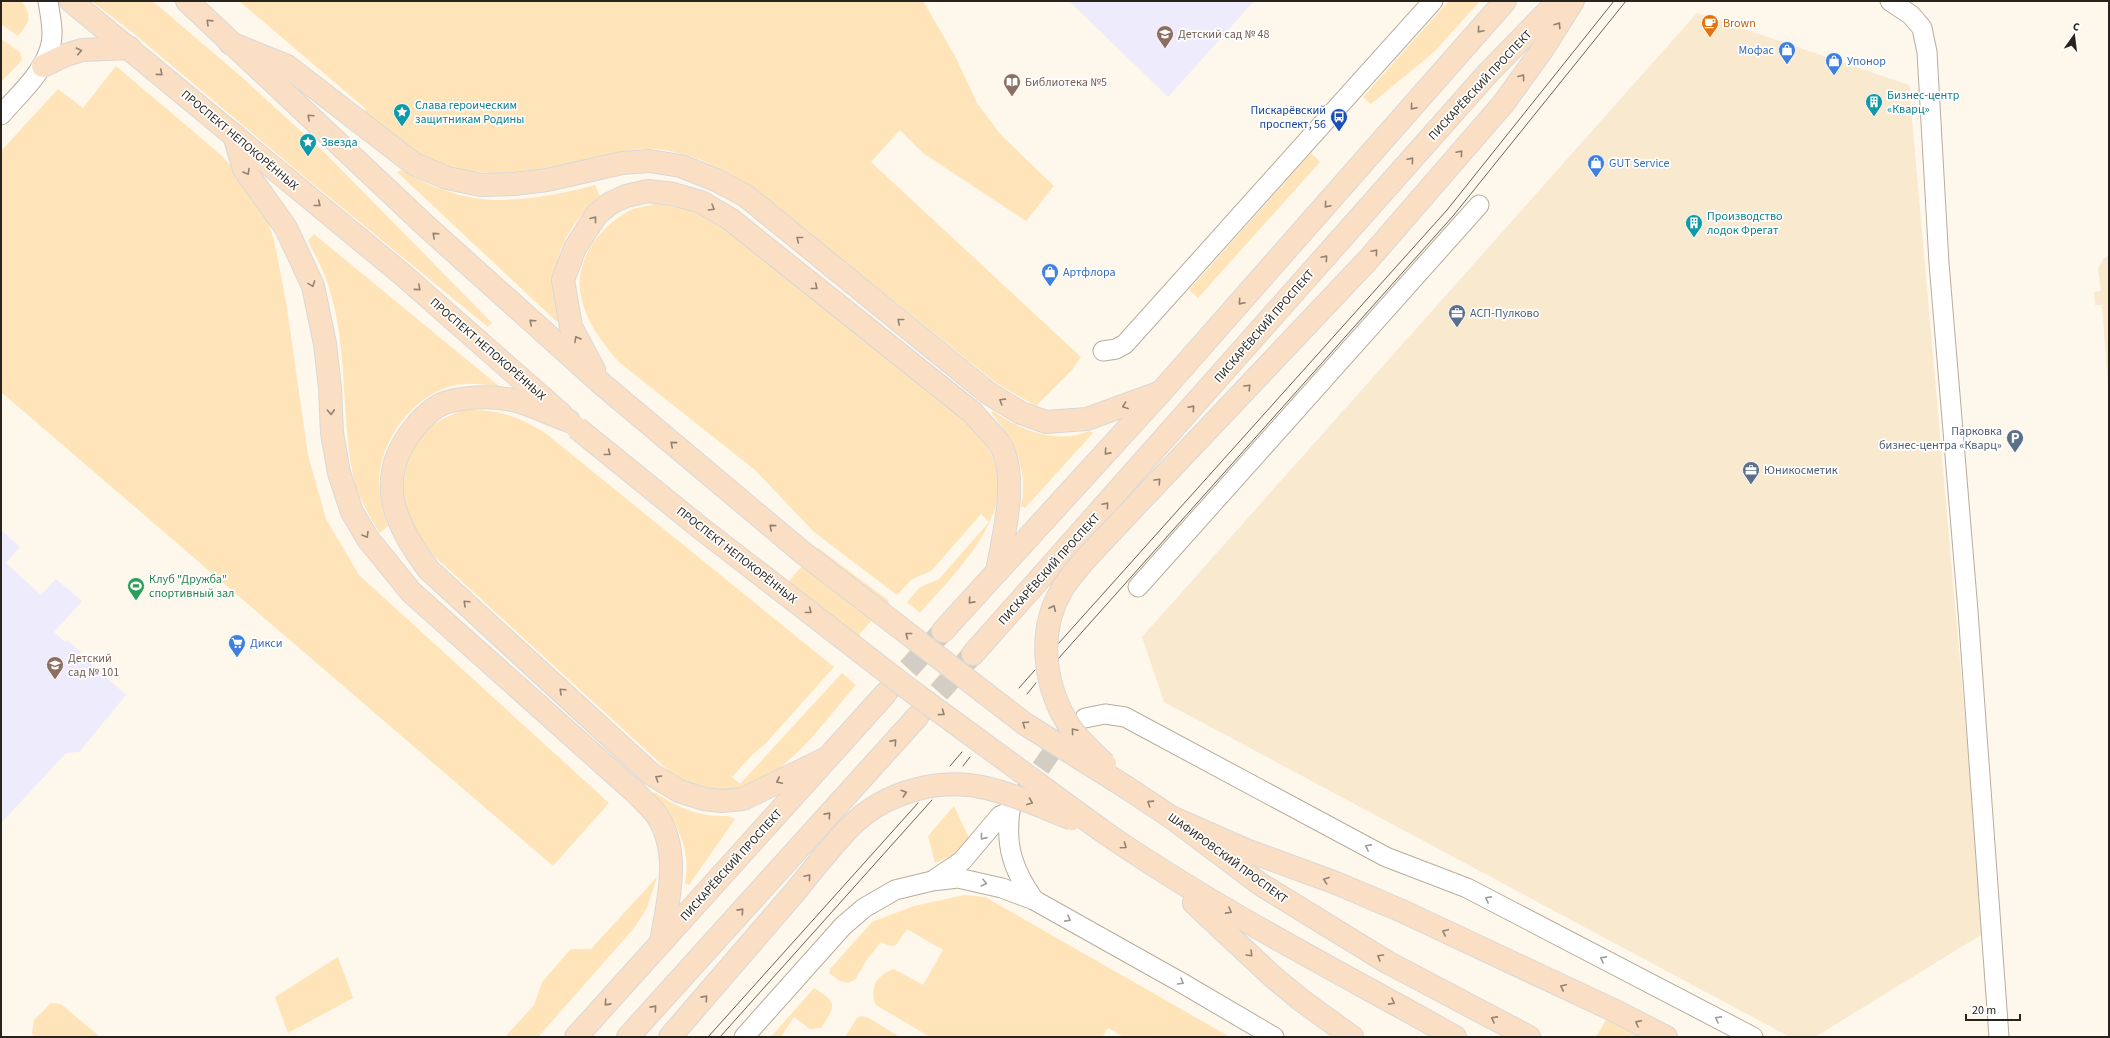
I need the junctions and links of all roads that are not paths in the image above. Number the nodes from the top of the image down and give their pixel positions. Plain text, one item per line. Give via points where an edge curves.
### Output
1 (48, 1) edge
2 (71, 1) edge
3 (187, 1) edge
4 (1433, 1) edge
5 (1505, 1) edge
6 (1558, 1) edge
7 (1573, 1) edge
8 (1890, 1) edge
9 (230, 43) junction
10 (130, 48) junction
11 (44, 66) junction
12 (1, 115) edge
13 (234, 135) junction
14 (1479, 205) dead end
15 (1103, 351) dead end
16 (606, 388) junction
17 (1161, 392) junction
18 (573, 425) junction
19 (997, 572) junction
20 (1138, 587) dead end
21 (943, 631) tunnel mouth
22 (973, 654) tunnel mouth
23 (886, 694) tunnel mouth
24 (917, 717) tunnel mouth
25 (1085, 718) dead end
26 (827, 758) junction
27 (1129, 790) junction
28 (1171, 817) junction
29 (1100, 830) junction
30 (1148, 863) junction
31 (932, 881) junction
32 (1034, 900) junction
33 (661, 942) junction
34 (576, 1037) edge
35 (628, 1037) edge
36 (670, 1037) edge
37 (744, 1037) edge
38 (1274, 1037) edge
39 (1352, 1037) edge
40 (1455, 1037) edge
41 (1529, 1037) edge
42 (1666, 1037) edge
43 (1753, 1037) edge
44 (1999, 1037) edge

1 - 11 street via 52,28 51,44
2 - 10 main road, ПРОСПЕКТ НЕПОКОРЁННЫХ
9 -> 3 main road
4 - 15 street via 1125,344 1116,349
5 -> 17 main road
22 -> 6 main road, ПИСКАРЁВСКИЙ ПРОСПЕКТ via 1488,73
27 -> 7 main road, bridge via 1070,728 1049,678 1046,639 1050,614 1061,590 1122,520 1368,261 1503,104
8 - 44 street via 1911,15 1922,28 1927,52 1939,263
16 -> 9 main road via 427,227
17 -> 9 main road via 1088,419 1046,422 1021,413 988,393 746,196 716,180 681,166 649,161 622,163 547,180 514,184 481,185 447,178 414,164 287,66
11 -> 10 main road via 82,50
10 -> 13 main road, ПРОСПЕКТ НЕПОКОРЁННЫХ
11 - 12 street
13 -> 18 main road, ПРОСПЕКТ НЕПОКОРЁННЫХ via 403,275
13 -> 33 main road via 244,169 286,228 313,286 325,344 332,433 339,473 352,512 368,539 410,592 635,792 656,814 668,839 672,869
14 - 20 street
16 -> 19 main road via 571,327 563,280 575,248 597,214 626,196 648,191 673,194 701,202 730,218 973,413 1000,444 1008,471 1008,507
27 -> 16 main road, ШАФИРОВСКИЙ ПРОСПЕКТ, bridge via 1025,724 939,659 802,552
17 -> 19 main road
26 -> 18 main road via 742,799 722,802 679,791 651,774 429,570 411,546 398,519 392,496 392,474 399,453 409,434 426,414 450,401 478,398 512,400
18 -> 29 main road, ПРОСПЕКТ НЕПОКОРЁННЫХ, bridge via 698,526 910,690
19 -> 21 main road
23 - 26 main road, ПИСКАРЁВСКИЙ ПРОСПЕКТ
35 -> 24 main road
43 -> 25 street via 1467,888 1386,857 1125,717 1105,714
26 - 33 main road, ПИСКАРЁВСКИЙ ПРОСПЕКТ
28 -> 27 main road, ШАФИРОВСКИЙ ПРОСПЕКТ
41 -> 28 main road, ШАФИРОВСКИЙ ПРОСПЕКТ via 1387,962 1267,888
42 -> 28 main road via 1402,911 1336,883 1246,850
29 -> 30 main road
36 -> 29 main road, bridge via 850,826 880,803 913,790 960,785 985,788 1021,799
30 -> 39 main road via 1207,913 1272,976
30 -> 40 main road via 1214,903
31 -> 32 street via 966,879 1002,888
32 -> 31 street via 1023,885 1009,850 1007,831 1010,811 1000,816 962,861
31 - 37 street via 895,890 864,908 843,926
32 -> 38 street
33 -> 34 main road, ПИСКАРЁВСКИЙ ПРОСПЕКТ

